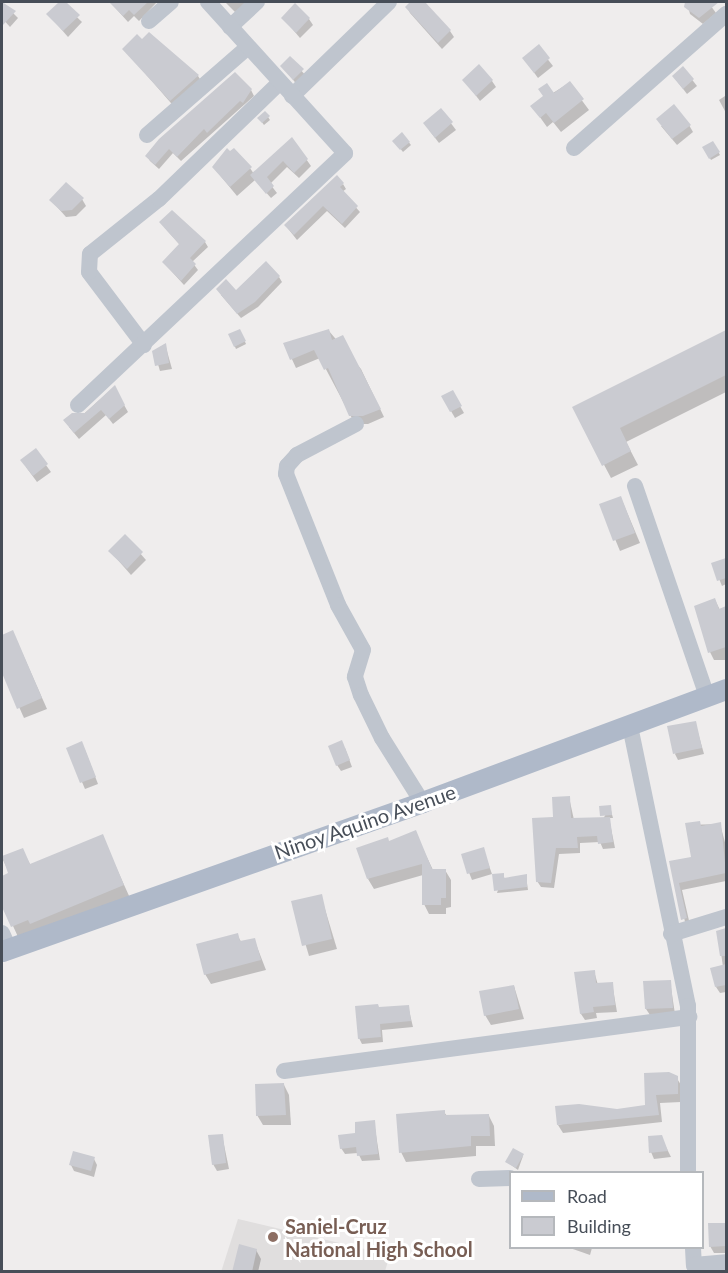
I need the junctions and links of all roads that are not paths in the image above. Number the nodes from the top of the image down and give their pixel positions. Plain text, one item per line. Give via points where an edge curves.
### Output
1 (171, 2) edge
2 (208, 2) edge
3 (256, 2) edge
4 (389, 2) edge
5 (726, 14) edge
6 (149, 21) dead end
7 (230, 27) junction
8 (248, 47) junction
9 (279, 83) junction
10 (292, 96) junction
11 (147, 135) dead end
12 (574, 148) dead end
13 (144, 345) junction
14 (78, 405) dead end
15 (356, 424) dead end
16 (635, 486) dead end
17 (717, 692) edge
18 (630, 726) junction
19 (422, 802) junction
20 (726, 916) edge
21 (671, 934) junction
22 (4, 944) edge
23 (689, 1017) junction
24 (284, 1071) dead end
25 (688, 1171) edge
26 (509, 1178) edge
27 (479, 1179) dead end
28 (693, 1249) edge
29 (726, 1262) edge
30 (694, 1268) edge

1 - 6 street
2 - 7 street
3 - 7 street
4 - 10 street
5 - 12 street
7 - 8 street
8 - 9 street
8 - 11 street
9 - 10 street
9 - 13 street via 159,199 90,254 89,272
10 - 13 street via 345,153
13 - 14 street
15 - 19 street via 297,455 287,466 286,474 338,605 363,650 355,677 361,695 377,730
16 - 17 street
17 - 18 main road, Ninoy Aquino Avenue
18 - 19 main road, Ninoy Aquino Avenue
18 - 21 street
19 - 22 main road, Ninoy Aquino Avenue
20 - 21 street
21 - 23 street
23 - 24 street
23 - 25 street
26 - 27 street
28 - 30 street
29 - 30 street

